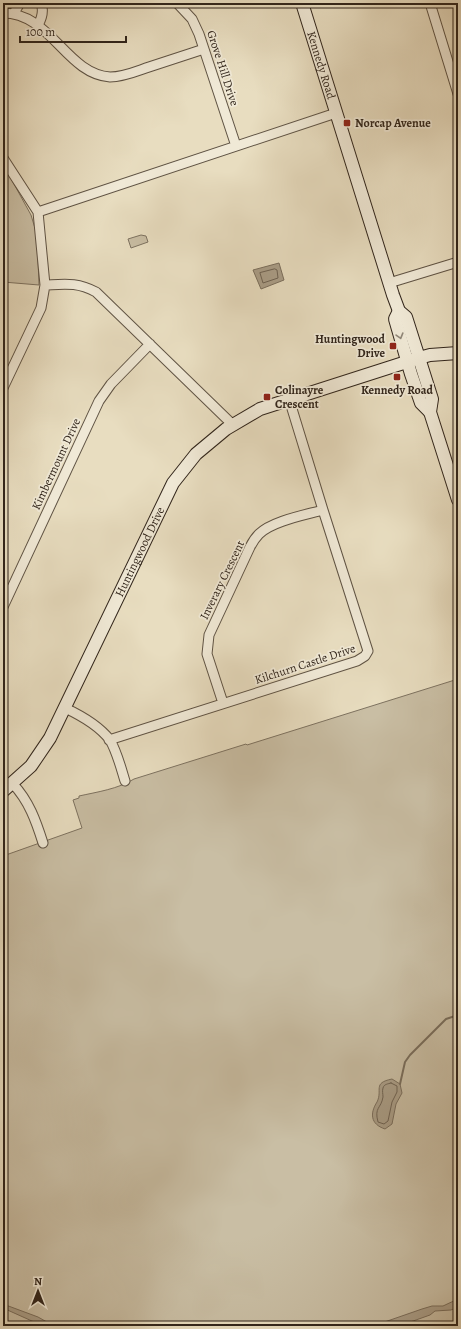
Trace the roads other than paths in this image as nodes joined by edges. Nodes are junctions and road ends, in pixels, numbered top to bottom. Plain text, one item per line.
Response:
1 (20, 3) edge
2 (41, 3) edge
3 (177, 3) edge
4 (302, 3) edge
5 (430, 3) edge
6 (3, 13) edge
7 (14, 13) junction
8 (38, 25) junction
9 (204, 49) junction
10 (458, 94) edge
11 (336, 114) junction
12 (236, 146) junction
13 (3, 158) edge
14 (38, 212) junction
15 (458, 262) edge
16 (389, 283) junction
17 (45, 285) junction
18 (399, 311) junction
19 (150, 344) junction
20 (458, 353) edge
21 (419, 358) junction
22 (407, 361) junction
23 (3, 388) edge
24 (289, 399) junction
25 (430, 412) junction
26 (233, 425) junction
27 (458, 500) edge
28 (323, 510) junction
29 (3, 607) edge
30 (223, 703) junction
31 (65, 708) junction
32 (110, 740) junction
33 (125, 781) dead end
34 (13, 784) junction
35 (3, 791) edge
36 (43, 843) dead end

1 - 7 street
2 - 8 street
3 - 9 street, Grove Hill Drive
4 - 11 street, Kennedy Road
5 - 10 street
6 - 7 street
7 - 8 street
8 - 9 street
9 - 12 street, Grove Hill Drive
11 - 12 street
11 - 16 street, Kennedy Road
12 - 14 street
13 - 14 street
14 - 17 street
15 - 16 street
16 - 18 street, Kennedy Road
17 - 19 street
17 - 23 street
18 - 21 street, Kennedy Road
18 -> 22 street, Kennedy Road
19 - 26 street
19 - 29 street, Kimbermount Drive
20 - 21 street, Huntingwood Drive
21 - 22 street, Huntingwood Drive
21 - 25 street, Kennedy Road
22 - 24 street, Huntingwood Drive
22 - 25 street, Kennedy Road
24 - 26 street, Huntingwood Drive
24 - 28 street, Kilchurn Castle Drive
25 - 27 street, Kennedy Road
26 - 31 street, Huntingwood Drive
28 - 30 street, Inverary Crescent
28 - 30 street, Kilchurn Castle Drive
30 - 32 street, Kilchurn Castle Drive
31 - 32 street
31 - 34 street, Huntingwood Drive
32 - 33 street
34 - 35 street, Huntingwood Drive
34 - 36 street

